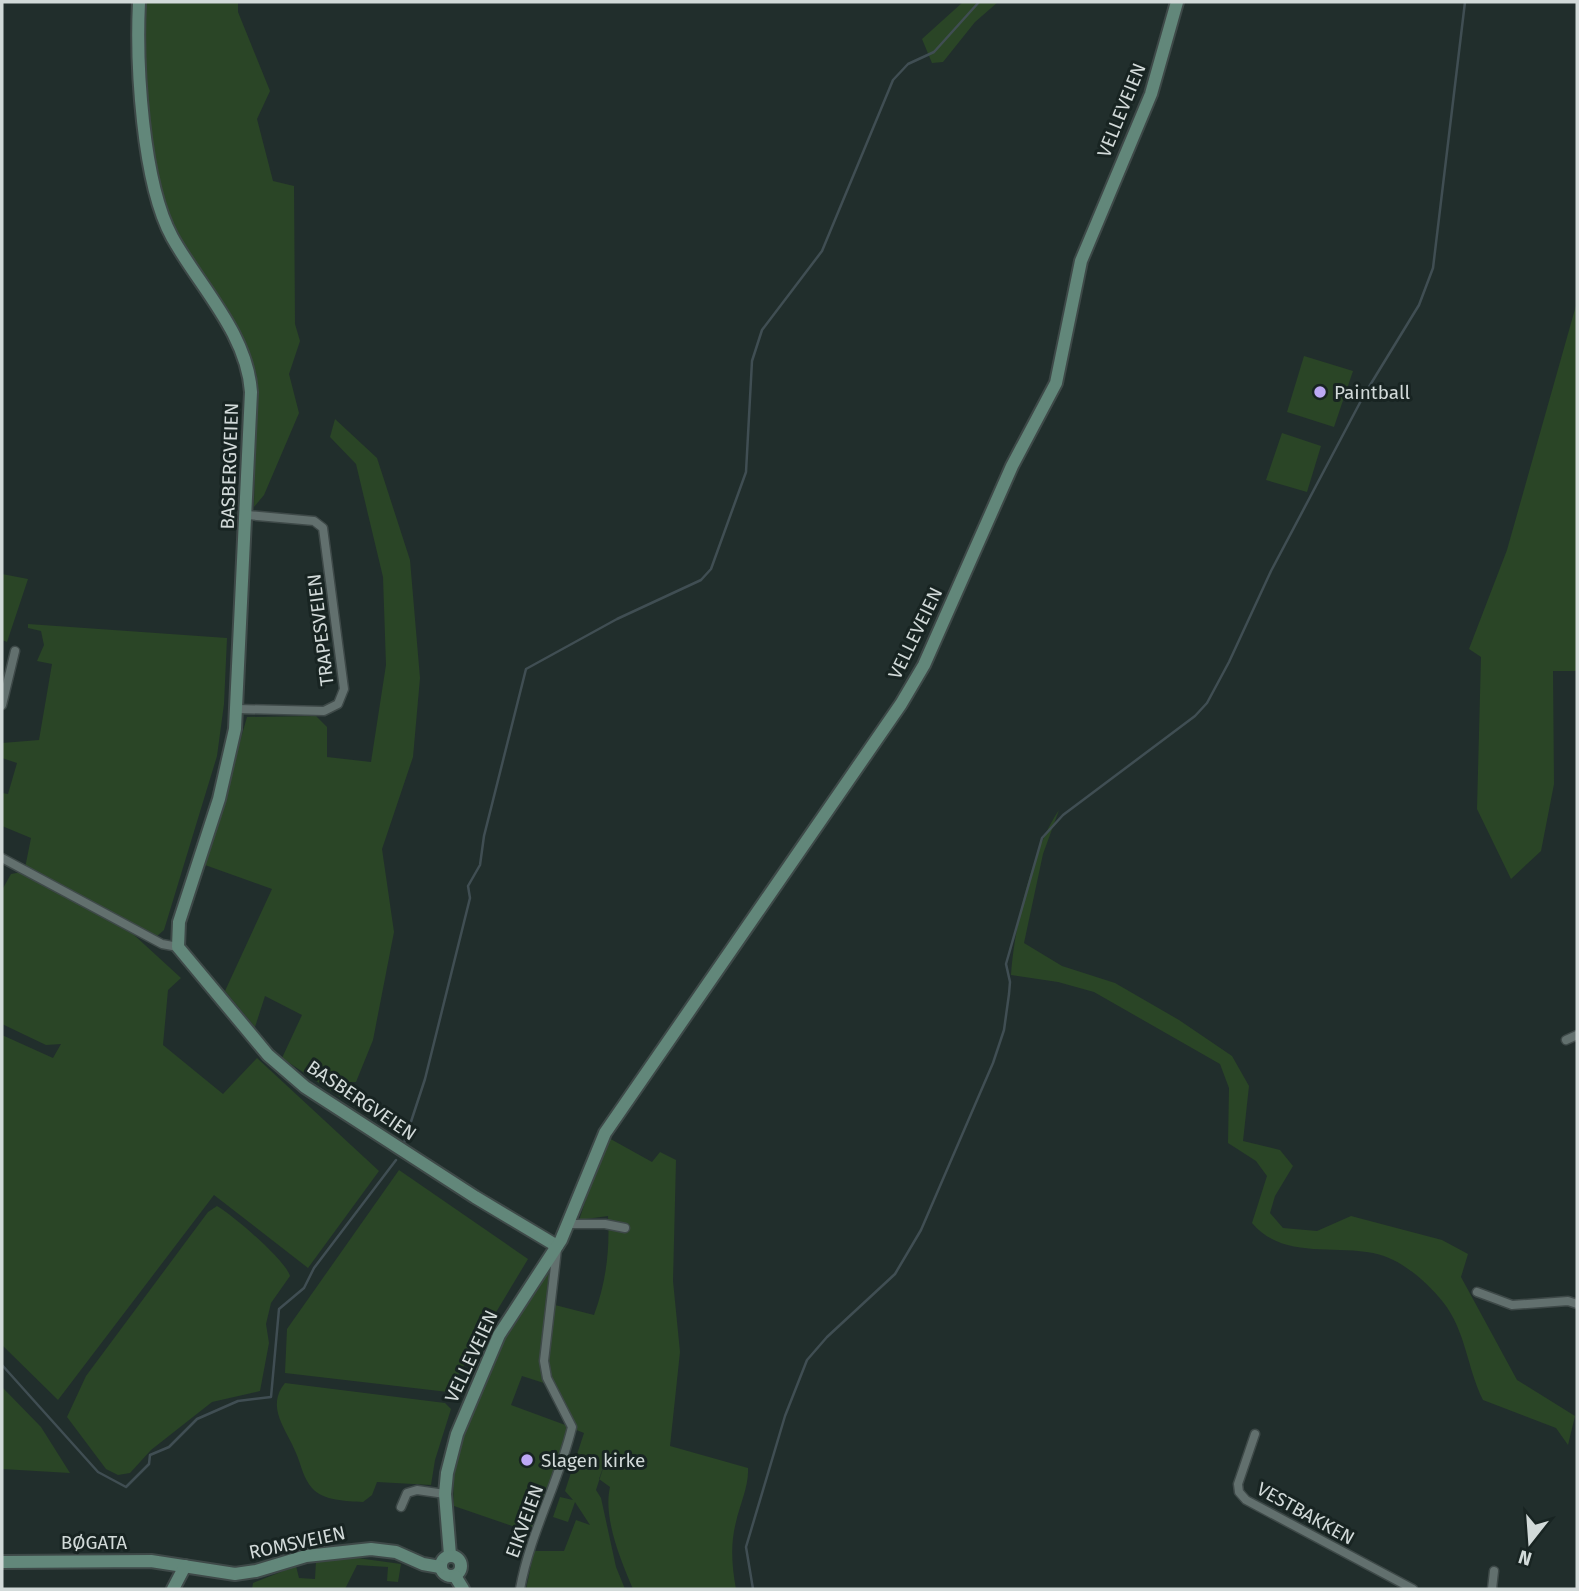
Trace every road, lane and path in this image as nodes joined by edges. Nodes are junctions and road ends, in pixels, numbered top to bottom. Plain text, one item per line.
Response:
1 (139, 2) edge
2 (1177, 2) edge
3 (247, 515) junction
4 (15, 651) dead end
5 (2, 705) edge
6 (238, 709) junction
7 (2, 858) edge
8 (178, 947) junction
9 (1577, 1035) edge
10 (1566, 1040) dead end
11 (568, 1224) junction
12 (625, 1228) dead end
13 (557, 1246) junction
14 (1477, 1292) dead end
15 (1577, 1304) edge
16 (572, 1423) joint
17 (1255, 1434) dead end
18 (445, 1494) junction
19 (401, 1507) dead end
20 (450, 1555) junction
21 (2, 1562) edge
22 (185, 1566) junction
23 (440, 1567) junction
24 (1494, 1571) dead end
25 (455, 1576) junction
26 (173, 1589) edge
27 (463, 1589) edge
28 (520, 1589) edge
29 (1413, 1589) edge
30 (1492, 1589) edge

1 - 3 main road, BASBERGVEIEN
2 - 11 main road, VELLEVEIEN
3 - 6 main road, BASBERGVEIEN
3 - 6 street, TRAPESVEIEN
4 - 5 street
6 - 8 main road, BASBERGVEIEN
7 - 8 street
8 - 13 main road, BASBERGVEIEN
9 - 10 street
11 - 12 street
11 - 13 main road, VELLEVEIEN
13 - 16 street, VELLEVEIEN
13 - 18 main road, VELLEVEIEN
14 - 15 street
16 - 28 street, EIKVEIEN
17 - 29 street, VESTBAKKEN
18 - 19 street
18 - 20 main road, VELLEVEIEN
20 - 23 main road
20 - 25 main road
21 - 22 main road, BØGATA
22 - 23 main road, ROMSVEIEN
22 - 26 main road
23 - 25 main road
24 - 30 street
25 - 27 main road

